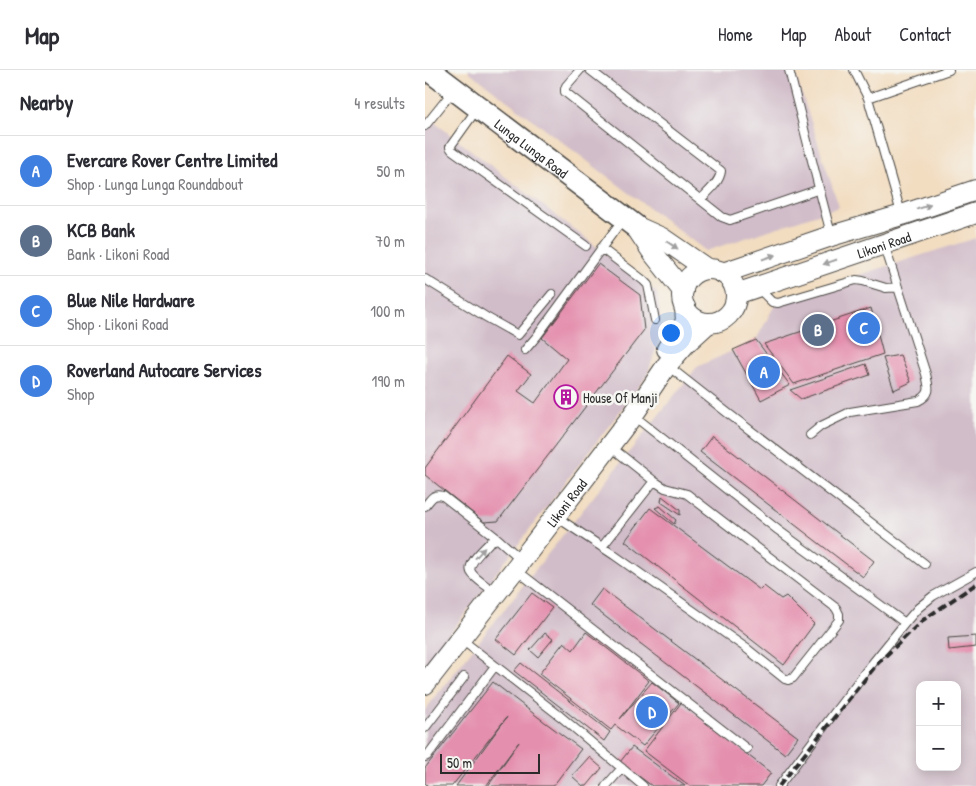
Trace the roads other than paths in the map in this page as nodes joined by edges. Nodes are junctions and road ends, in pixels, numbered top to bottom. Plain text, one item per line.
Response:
1 (429, 70) edge
2 (580, 70) edge
3 (590, 70) edge
4 (789, 70) edge
5 (854, 70) edge
6 (949, 70) edge
7 (455, 89) junction
8 (868, 98) junction
9 (479, 108) junction
10 (425, 126) edge
11 (976, 190) edge
12 (820, 192) junction
13 (701, 199) junction
14 (976, 213) edge
15 (902, 214) junction
16 (629, 221) junction
17 (831, 236) junction
18 (884, 244) junction
19 (586, 246) dead end
20 (601, 248) junction
21 (715, 271) junction
22 (425, 279) edge
23 (757, 287) junction
24 (898, 287) junction
25 (552, 294) dead end
26 (736, 294) junction
27 (684, 299) junction
28 (655, 320) dead end
29 (707, 322) junction
30 (525, 350) dead end
31 (667, 365) junction
32 (633, 415) junction
33 (810, 434) dead end
34 (609, 445) junction
35 (654, 481) junction
36 (425, 506) edge
37 (555, 516) junction
38 (498, 539) junction
39 (602, 547) junction
40 (515, 561) junction
41 (925, 564) dead end
42 (976, 572) edge
43 (489, 588) junction
44 (905, 623) junction
45 (460, 639) junction
46 (495, 666) junction
47 (425, 672) edge
48 (464, 677) dead end
49 (425, 684) edge
50 (425, 728) edge
51 (747, 748) dead end
52 (425, 757) edge
53 (621, 768) junction
54 (606, 786) edge
55 (643, 786) edge
56 (779, 786) edge

1 - 7 main road, Lunga Lunga Road
2 - 13 lane
3 - 13 lane
4 - 12 lane
5 - 8 lane
6 - 8 lane
7 - 9 main road, Lunga Lunga Road
7 - 10 lane
8 - 15 lane
9 - 16 main road, Lunga Lunga Road
9 - 19 lane
15 -> 11 street
12 - 13 lane
12 - 17 lane
14 - 18 street, Likoni Road
15 - 17 street
16 - 20 lane
16 -> 21 street, Lunga Lunga Road
16 - 27 street, Lunga Lunga Road
21 -> 17 street
18 -> 23 street, Likoni Road
18 - 24 lane
20 - 28 lane
20 - 30 lane
21 - 26 street
21 - 27 street
22 - 25 lane
23 - 24 lane
23 - 26 street, Likoni Road
24 - 33 lane
26 - 29 street
27 - 29 street
27 - 40 street, Likoni Road
29 - 31 street, Likoni Road
31 - 32 street, Likoni Road
31 - 41 lane
32 - 34 street, Likoni Road
32 - 44 lane
34 - 35 lane
34 - 37 street, Likoni Road
35 - 39 lane
35 - 39 lane
36 - 38 lane
37 - 39 lane
37 - 40 street, Likoni Road
38 - 40 lane
43 -> 38 lane
40 - 43 street, Likoni Road
40 - 45 street, Likoni Road
40 - 51 lane
42 - 44 lane
43 - 47 street, Likoni Road
44 - 56 lane
45 - 46 lane
45 - 49 street, Likoni Road
46 - 52 lane
46 - 53 lane
48 - 50 lane
53 - 54 lane
53 - 55 lane

